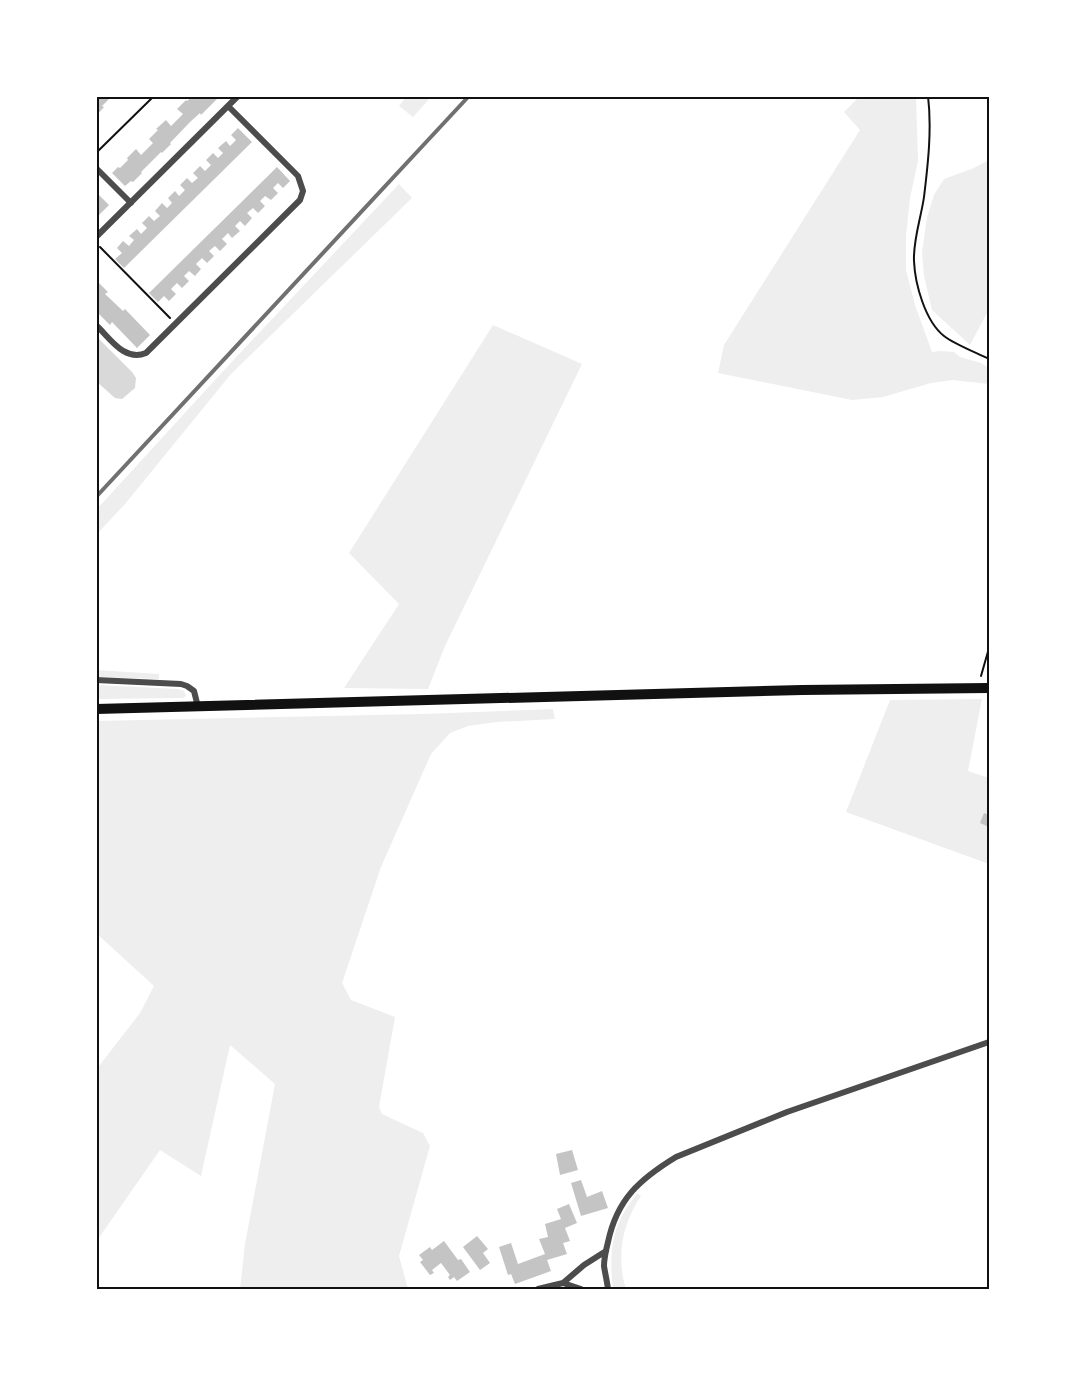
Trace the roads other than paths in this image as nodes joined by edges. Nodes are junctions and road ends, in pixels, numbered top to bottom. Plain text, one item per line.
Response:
1 (238, 96) edge
2 (228, 106) junction
3 (96, 168) edge
4 (131, 203) junction
5 (96, 237) edge
6 (96, 325) edge
7 (96, 680) edge
8 (984, 688) edge
9 (198, 707) junction
10 (96, 709) edge
11 (989, 1042) edge
12 (606, 1251) junction
13 (564, 1283) junction
14 (538, 1289) edge
15 (581, 1289) edge
16 (608, 1289) edge

1 - 2 street
2 - 4 street
2 - 6 street
3 - 4 street
4 - 5 street
7 - 9 street
8 - 9 main road
9 - 10 main road
11 - 12 street
12 - 13 street
12 - 16 street
13 - 14 street
13 - 15 street

